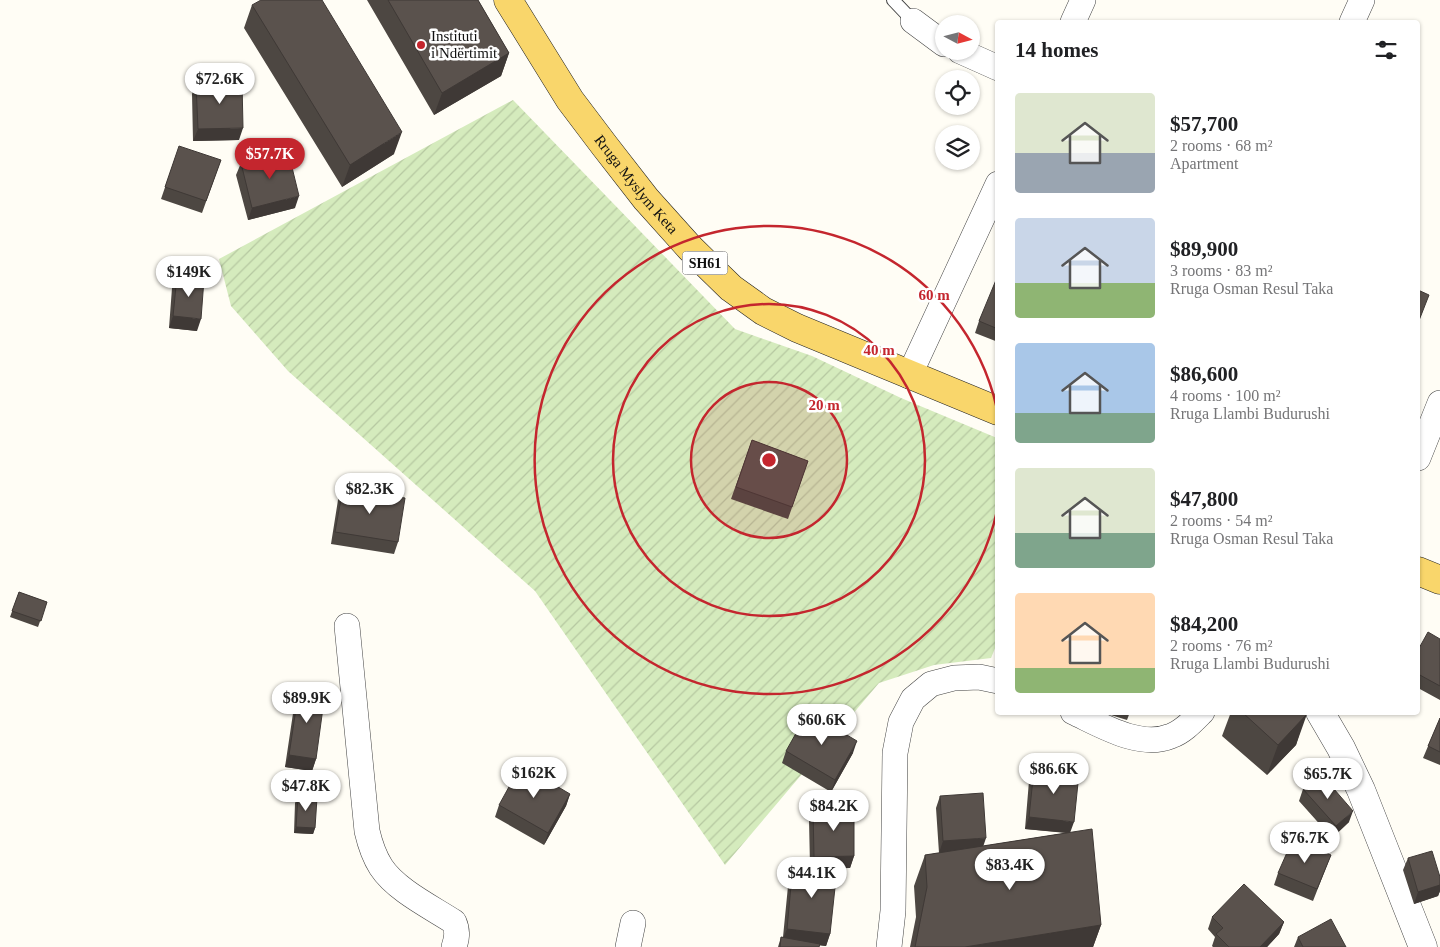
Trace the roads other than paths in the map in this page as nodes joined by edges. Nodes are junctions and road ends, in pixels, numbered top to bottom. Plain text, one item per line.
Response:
1 (508, 0) edge
2 (893, 0) edge
3 (1083, 0) edge
4 (1362, 0) edge
5 (1073, 20) edge
6 (1353, 20) edge
7 (913, 21) joint
8 (935, 37) edge
9 (980, 60) edge
10 (995, 67) edge
11 (995, 190) edge
12 (909, 376) junction
13 (1440, 403) edge
14 (995, 411) edge
15 (1420, 453) edge
16 (1420, 572) edge
17 (1440, 580) edge
18 (347, 626) dead end
19 (995, 680) edge
20 (1080, 715) edge
21 (1199, 715) edge
22 (1322, 715) edge
23 (454, 947) edge
24 (889, 947) edge
25 (1422, 947) edge

1 - 12 main road, Rruga Myslym Keta / SH61
2 - 7 lane
3 - 5 street
4 - 6 street
7 - 8 street
9 - 10 street
11 - 12 street
12 - 14 main road, Rruga Myslym Keta / SH61
13 - 15 street
16 - 17 main road
18 - 23 street
19 - 24 street
20 - 21 street
22 - 25 street

